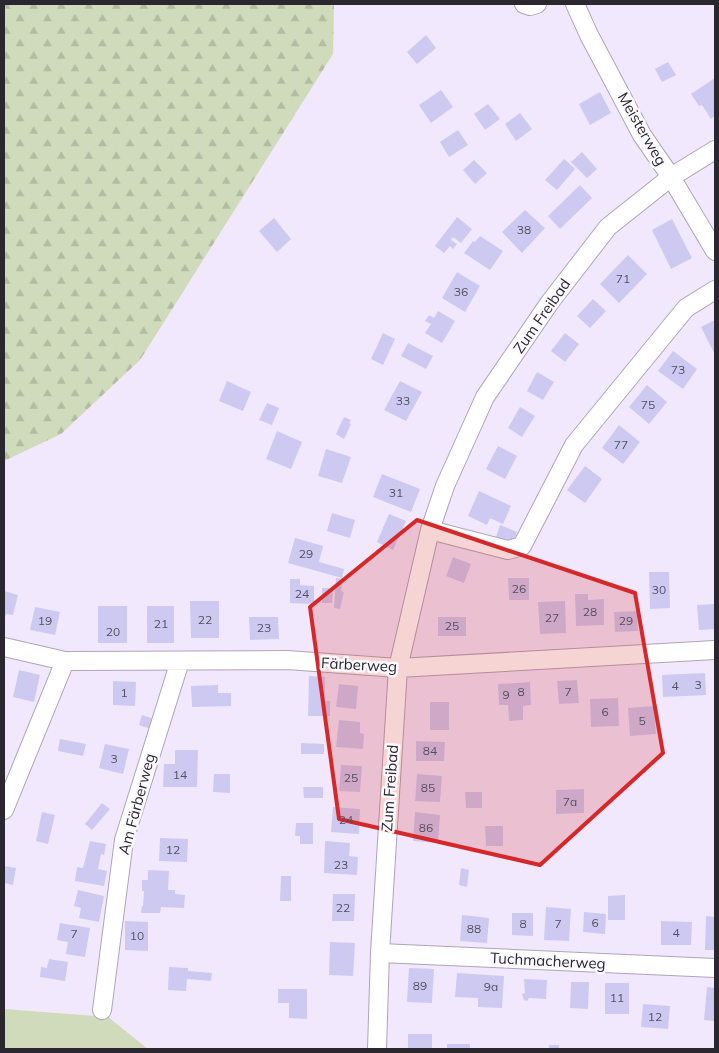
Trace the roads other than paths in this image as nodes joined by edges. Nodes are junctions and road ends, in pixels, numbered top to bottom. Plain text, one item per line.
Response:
1 (524, 4) edge
2 (537, 4) edge
3 (575, 4) edge
4 (715, 150) edge
5 (671, 177) junction
6 (715, 251) edge
7 (715, 290) edge
8 (430, 530) junction
9 (4, 647) edge
10 (715, 650) edge
11 (65, 660) junction
12 (180, 661) junction
13 (398, 668) junction
14 (4, 810) edge
15 (380, 953) junction
16 (715, 968) edge
17 (102, 1010) dead end
18 (377, 1049) edge

1 - 2 street
3 - 5 street, Meisterweg
4 - 5 street, Zum Freibad
5 - 6 street, Meisterweg
5 - 8 street, Zum Freibad
7 - 8 street
8 - 13 street, Zum Freibad
9 - 11 street, Färberweg
10 - 13 street, Färberweg
11 - 12 street, Färberweg
11 - 14 street
12 - 13 street, Färberweg
12 - 17 street, Am Färberweg
13 - 15 street, Zum Freibad
15 - 16 street, Tuchmacherweg
15 - 18 street, Zum Freibad

